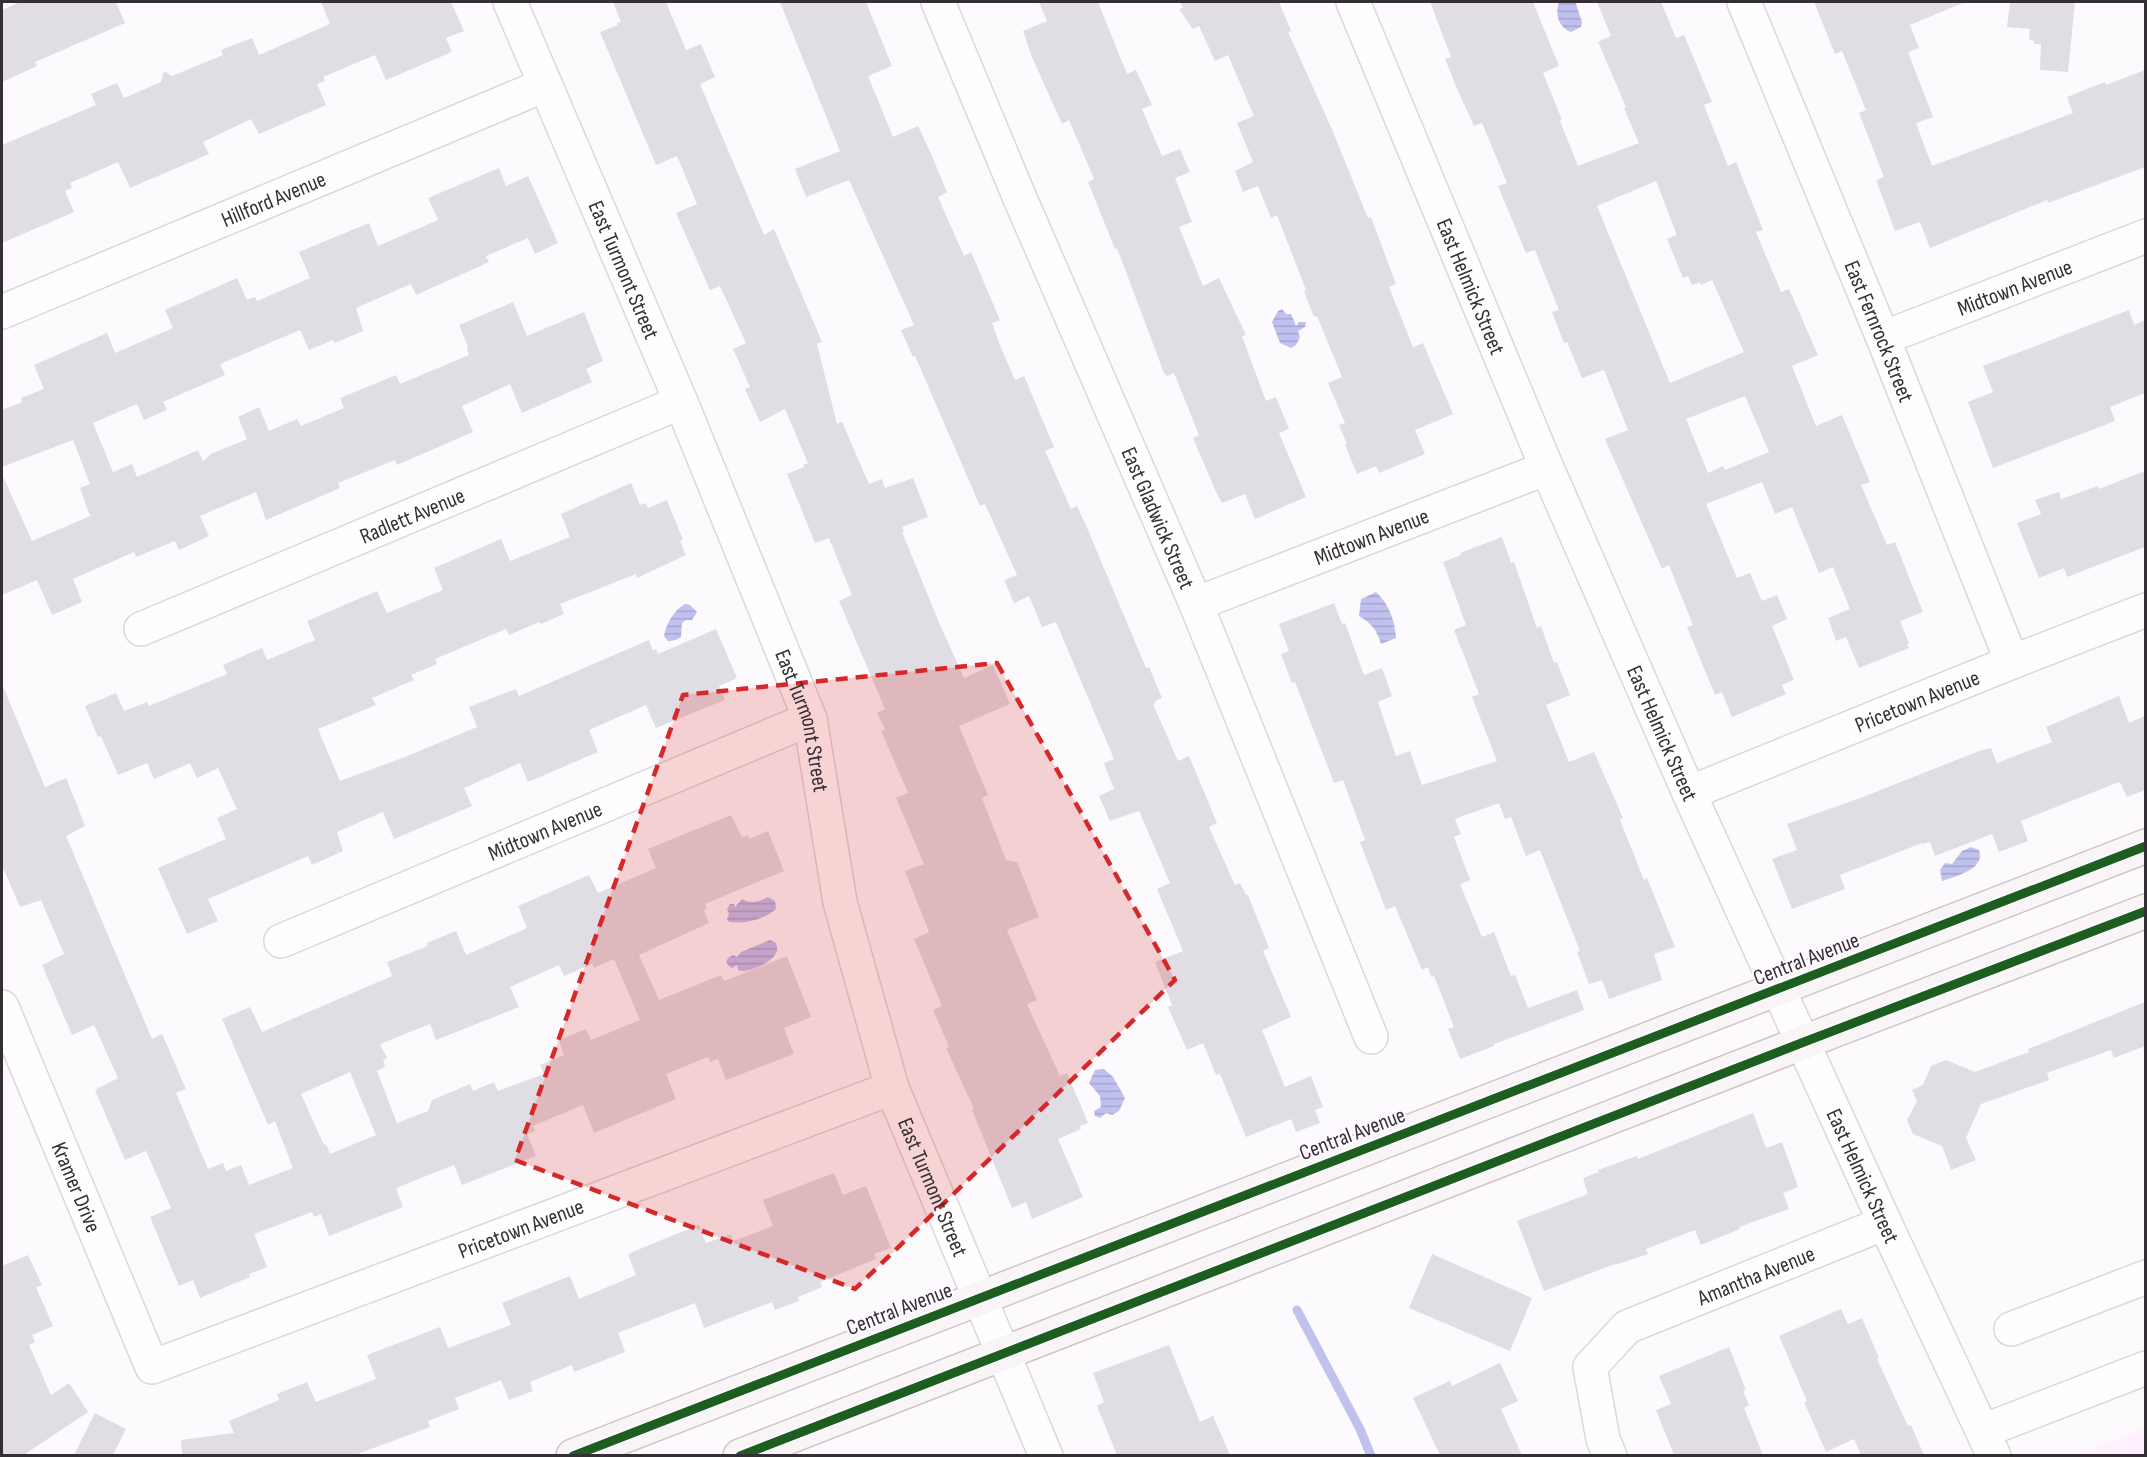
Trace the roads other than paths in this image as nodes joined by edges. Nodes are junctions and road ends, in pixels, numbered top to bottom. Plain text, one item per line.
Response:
1 (510, 2) edge
2 (938, 2) edge
3 (1353, 2) edge
4 (1744, 2) edge
5 (545, 85) junction
6 (2145, 236) edge
7 (2, 312) edge
8 (1883, 338) junction
9 (681, 402) junction
10 (1547, 468) junction
11 (1196, 604) junction
12 (2145, 610) edge
13 (141, 628) dead end
14 (2012, 662) junction
15 (810, 719) junction
16 (1689, 793) junction
17 (2145, 846) edge
18 (2145, 911) edge
19 (281, 941) dead end
20 (1779, 989) junction
21 (2, 1007) edge
22 (1371, 1037) dead end
23 (1804, 1042) junction
24 (891, 1089) junction
25 (1885, 1223) junction
26 (2145, 1277) edge
27 (978, 1297) junction
28 (2011, 1329) dead end
29 (1002, 1355) junction
30 (152, 1367) joint
31 (2145, 1368) edge
32 (1988, 1443) edge
33 (573, 1455) edge
34 (741, 1455) edge
35 (1046, 1455) edge
36 (1610, 1455) edge

1 - 5 street, East Turmont Street
2 - 11 street, East Gladwick Street
3 - 10 street, East Helmick Street
4 - 8 street, East Fernrock Street
5 - 7 street, Hillford Avenue
5 - 9 street, East Turmont Street
6 - 8 street, Midtown Avenue
8 - 14 street, East Fernrock Street
9 - 13 street, Radlett Avenue
9 - 15 street, East Turmont Street
10 - 11 street, Midtown Avenue
10 - 16 street, East Helmick Street
11 - 22 street, East Gladwick Street
12 - 14 street, Pricetown Avenue
14 - 16 street, Pricetown Avenue
15 - 19 street, Midtown Avenue
15 - 24 street, East Turmont Street
16 - 20 street, East Helmick Street
17 - 20 main road, Central Avenue
18 - 23 main road
20 - 23 street, East Helmick Street
20 - 27 main road, Central Avenue
21 - 30 street, Kramer Drive
23 - 25 street, East Helmick Street
23 - 29 main road
24 - 27 street, East Turmont Street
24 - 30 street, Pricetown Avenue
25 - 32 street, East Helmick Street
25 - 36 street, Amantha Avenue
26 - 28 street
27 - 29 street, East Turmont Street
27 - 33 main road, Central Avenue
29 - 34 main road
29 - 35 street, East Turmont Street
31 - 32 street

